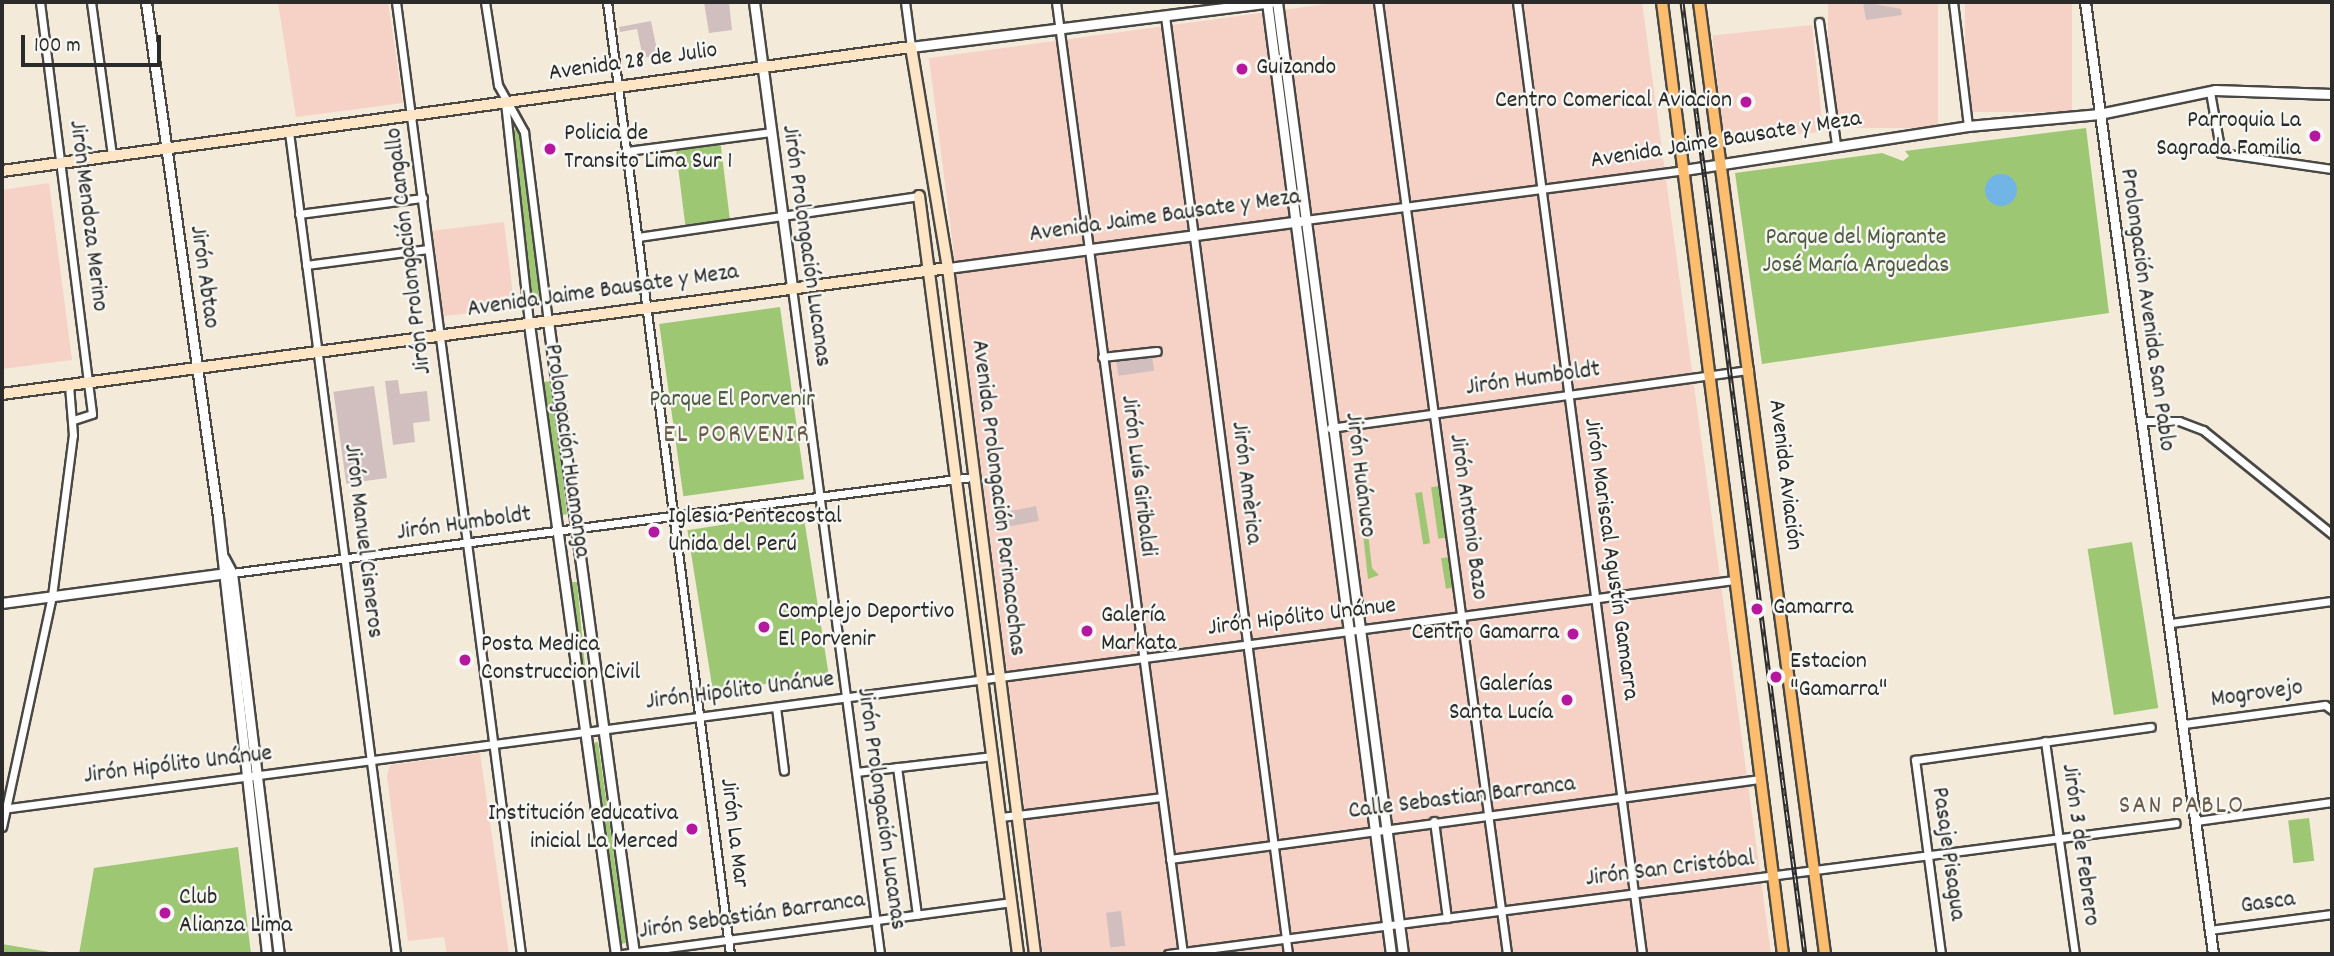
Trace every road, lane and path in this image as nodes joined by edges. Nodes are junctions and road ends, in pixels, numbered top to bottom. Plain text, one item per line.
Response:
1 (40, 2) edge
2 (91, 2) edge
3 (146, 2) edge
4 (396, 2) edge
5 (485, 2) edge
6 (607, 2) edge
7 (754, 2) edge
8 (905, 2) edge
9 (1056, 2) edge
10 (1268, 2) edge
11 (1277, 2) edge
12 (1378, 2) edge
13 (1517, 2) edge
14 (1662, 2) edge
15 (1699, 2) edge
16 (1952, 2) edge
17 (2085, 2) edge
18 (1165, 16) junction
19 (1819, 22) dead end
20 (1059, 29) junction
21 (911, 47) junction
22 (762, 67) junction
23 (619, 86) junction
24 (2210, 92) junction
25 (2332, 94) edge
26 (505, 102) junction
27 (2099, 114) junction
28 (412, 115) junction
29 (1968, 126) junction
30 (289, 132) junction
31 (771, 132) junction
32 (1836, 145) junction
33 (167, 148) junction
34 (627, 151) junction
35 (112, 156) junction
36 (1720, 161) junction
37 (61, 163) junction
38 (2332, 169) edge
39 (1684, 170) junction
40 (2, 171) edge
41 (1542, 189) junction
42 (919, 196) joint
43 (422, 198) junction
44 (1406, 207) junction
45 (299, 214) junction
46 (782, 216) junction
47 (1301, 220) junction
48 (1196, 234) junction
49 (638, 237) junction
50 (428, 249) junction
51 (1086, 249) junction
52 (306, 265) junction
53 (947, 268) junction
54 (931, 270) junction
55 (792, 288) junction
56 (647, 308) junction
57 (548, 321) junction
58 (528, 324) junction
59 (438, 336) junction
60 (1157, 351) dead end
61 (317, 352) junction
62 (1102, 357) junction
63 (196, 368) junction
64 (1749, 370) junction
65 (1707, 375) junction
66 (88, 382) junction
67 (69, 385) junction
68 (2, 394) edge
69 (1569, 395) junction
70 (1434, 414) junction
71 (73, 420) junction
72 (2143, 421) junction
73 (1334, 428) junction
74 (1322, 429) junction
75 (972, 477) junction
76 (958, 478) junction
77 (819, 497) junction
78 (674, 517) junction
79 (575, 529) junction
80 (558, 531) junction
81 (2332, 534) edge
82 (468, 544) junction
83 (223, 557) junction
84 (345, 560) junction
85 (232, 573) junction
86 (221, 574) junction
87 (1734, 580) junction
88 (52, 596) junction
89 (1595, 598) junction
90 (2332, 601) edge
91 (2, 603) edge
92 (1461, 616) junction
93 (2171, 623) junction
94 (1360, 630) junction
95 (1348, 631) junction
96 (1246, 645) junction
97 (1142, 658) junction
98 (998, 677) junction
99 (983, 679) junction
100 (846, 698) junction
101 (776, 707) junction
102 (2332, 710) edge
103 (699, 717) junction
104 (2184, 724) junction
105 (2151, 727) dead end
106 (602, 730) junction
107 (585, 732) junction
108 (2045, 741) junction
109 (495, 744) junction
110 (993, 756) junction
111 (371, 760) junction
112 (897, 767) junction
113 (783, 771) dead end
114 (856, 772) junction
115 (251, 776) junction
116 (1759, 779) junction
117 (1161, 797) junction
118 (1622, 797) junction
119 (2332, 802) edge
120 (3, 808) edge
121 (1488, 814) junction
122 (1016, 815) junction
123 (1001, 817) junction
124 (1434, 821) junction
125 (2196, 821) junction
126 (2176, 823) dead end
127 (2, 827) edge
128 (1385, 827) junction
129 (1373, 829) junction
130 (2059, 839) junction
131 (1273, 844) junction
132 (1928, 856) junction
133 (1170, 859) junction
134 (1815, 870) junction
135 (1772, 876) junction
136 (1634, 894) junction
137 (1011, 902) junction
138 (1501, 911) junction
139 (2332, 914) edge
140 (917, 915) junction
141 (1447, 918) junction
142 (876, 920) junction
143 (1399, 924) junction
144 (1387, 926) junction
145 (2209, 930) junction
146 (1286, 939) junction
147 (727, 940) junction
148 (633, 953) edge
149 (1183, 953) edge
150 (267, 954) edge
151 (279, 954) edge
152 (396, 954) edge
153 (521, 954) edge
154 (616, 954) edge
155 (622, 954) edge
156 (730, 954) edge
157 (880, 954) edge
158 (1018, 954) edge
159 (1035, 954) edge
160 (1168, 954) edge
161 (1288, 954) edge
162 (1391, 954) edge
163 (1403, 954) edge
164 (1507, 954) edge
165 (1642, 954) edge
166 (1783, 954) edge
167 (1825, 954) edge
168 (1941, 954) edge
169 (2075, 954) edge
170 (2213, 954) edge

1 - 37 street, Jirón Mendoza Merino
2 - 35 street
3 - 33 street, Jirón Abtao
4 - 28 street, Jirón Prolongación Cangallo
5 - 26 street
6 - 23 street, Jirón La Mar
7 - 22 street, Jirón Prolongación Lucanas
8 - 21 street
9 - 20 street, Jirón Luís Giribaldi
10 - 18 street, Avenida 28 de Julio
10 - 47 street, Jirón Huánuco
11 - 47 street, Jirón Huánuco
12 - 44 street, Jirón Antonio Bazo
13 - 41 street, Jirón Mariscal Agustín Gamarra
14 - 39 main road
15 - 36 main road, Avenida Aviación
16 - 29 street
17 - 27 street, Prolongación Avenida San Pablo
18 - 20 street, Avenida 28 de Julio
18 - 48 street, Jirón Amèrica
19 - 32 street
20 - 21 street, Avenida 28 de Julio
20 - 51 street, Jirón Luís Giribaldi
21 - 22 main road, Avenida 28 de Julio
21 - 53 main road, Avenida Prolongación Parinacochas
22 - 23 main road, Avenida 28 de Julio
22 - 31 street, Jirón Prolongación Lucanas
23 - 26 main road, Avenida 28 de Julio
23 - 34 street, Jirón La Mar
24 - 25 street, Avenida Jaime Bausate y Meza
24 - 27 street, Avenida Jaime Bausate y Meza
24 - 38 street
26 - 28 main road, Avenida 28 de Julio
26 - 57 street, Prolongación Huamanga
26 - 58 street, Prolongación Huamanga
27 - 29 street, Avenida Jaime Bausate y Meza
27 - 72 street, Prolongación Avenida San Pablo
28 - 30 main road, Avenida 28 de Julio
28 - 43 street, Jirón Prolongación Cangallo
29 - 32 street, Avenida Jaime Bausate y Meza
30 - 33 main road, Avenida 28 de Julio
30 - 45 street, Jirón Manuel Cisneros
31 - 34 street
31 - 46 street, Jirón Prolongación Lucanas
32 - 36 street, Avenida Jaime Bausate y Meza
33 - 35 main road, Avenida 28 de Julio
33 - 63 street, Jirón Abtao
34 - 49 street, Jirón La Mar
35 - 37 main road, Avenida 28 de Julio
36 - 39 street, Avenida Jaime Bausate y Meza
36 - 64 main road, Avenida Aviación
37 - 40 main road, Avenida 28 de Julio
37 - 66 street, Jirón Mendoza Merino
39 - 41 street, Avenida Jaime Bausate y Meza
39 - 65 main road
41 - 44 street, Avenida Jaime Bausate y Meza
41 - 69 street, Jirón Mariscal Agustín Gamarra
42 - 46 street
42 - 54 main road, Avenida Prolongación Parinacochas
43 - 45 street
43 - 50 street, Jirón Prolongación Cangallo
44 - 47 street, Avenida Jaime Bausate y Meza
44 - 70 street, Jirón Antonio Bazo
45 - 52 street, Jirón Manuel Cisneros
46 - 49 street
46 - 55 street, Jirón Prolongación Lucanas
47 - 48 street, Avenida Jaime Bausate y Meza
47 - 73 street, Jirón Huánuco
47 - 74 street, Jirón Huánuco
48 - 51 street, Avenida Jaime Bausate y Meza
48 - 96 street, Jirón Amèrica
49 - 56 street, Jirón La Mar
50 - 52 street
50 - 59 street, Jirón Prolongación Cangallo
51 - 53 street, Avenida Jaime Bausate y Meza
51 - 62 street, Jirón Luís Giribaldi
52 - 61 street, Jirón Manuel Cisneros
53 - 54 main road, Avenida Jaime Bausate y Meza
53 - 75 main road, Avenida Prolongación Parinacochas
54 - 55 main road, Avenida Jaime Bausate y Meza
54 - 76 main road, Avenida Prolongación Parinacochas
55 - 56 main road, Avenida Jaime Bausate y Meza
55 - 77 street, Jirón Prolongación Lucanas
56 - 57 main road, Avenida Jaime Bausate y Meza
56 - 78 street, Jirón La Mar
57 - 58 main road, Avenida Jaime Bausate y Meza
57 - 79 street, Prolongación Huamanga
58 - 59 main road, Avenida Jaime Bausate y Meza
58 - 80 street, Prolongación Huamanga
59 - 61 main road, Avenida Jaime Bausate y Meza
59 - 82 street, Jirón Prolongación Cangallo
60 - 62 street
61 - 63 main road, Avenida Jaime Bausate y Meza
61 - 84 street, Jirón Manuel Cisneros
62 - 97 street, Jirón Luís Giribaldi
63 - 66 main road, Avenida Jaime Bausate y Meza
63 - 83 street, Jirón Abtao
64 - 65 street, Jirón Humboldt
64 - 134 main road, Avenida Aviación
65 - 69 street, Jirón Humboldt
65 - 87 main road
66 - 67 main road, Avenida Jaime Bausate y Meza
66 - 71 street, Jirón Mendoza Merino
67 - 68 main road, Avenida Jaime Bausate y Meza
67 - 71 street
69 - 70 street, Jirón Humboldt
69 - 89 street, Jirón Mariscal Agustín Gamarra
70 - 73 street, Jirón Humboldt
70 - 92 street, Jirón Antonio Bazo
71 - 88 street
72 - 81 street
72 - 93 street, Prolongación Avenida San Pablo
73 - 74 street, Jirón Humboldt
73 - 94 street, Jirón Huánuco
74 - 95 street, Jirón Huánuco
75 - 76 street, Jirón Humboldt
75 - 98 main road, Avenida Prolongación Parinacochas
76 - 77 street, Jirón Humboldt
76 - 99 main road, Avenida Prolongación Parinacochas
77 - 78 street, Jirón Humboldt
77 - 100 street, Jirón Prolongación Lucanas
78 - 79 street, Jirón Humboldt
78 - 103 street, Jirón La Mar
79 - 80 street, Jirón Humboldt
79 - 106 street, Prolongación Huamanga
80 - 82 street, Jirón Humboldt
80 - 107 street, Prolongación Huamanga
82 - 84 street, Jirón Humboldt
82 - 109 street, Jirón Prolongación Cangallo
83 - 85 street, Jirón Abtao
83 - 86 street, Jirón Abtao
84 - 85 street, Jirón Humboldt
84 - 111 street, Jirón Manuel Cisneros
85 - 86 street, Jirón Humboldt
85 - 115 street, Jirón Abtao
86 - 88 street, Jirón Humboldt
86 - 115 street, Jirón Abtao
87 - 89 street, Jirón Hipólito Unánue
87 - 116 main road
88 - 91 street, Jirón Humboldt
88 - 120 street
89 - 92 street, Jirón Hipólito Unánue
89 - 118 street, Jirón Mariscal Agustín Gamarra
90 - 93 street
92 - 94 street, Jirón Hipólito Unánue
92 - 121 street, Jirón Antonio Bazo
93 - 104 street, Prolongación Avenida San Pablo
94 - 95 street, Jirón Hipólito Unánue
94 - 128 street, Jirón Huánuco
95 - 96 street, Jirón Hipólito Unánue
95 - 129 street, Jirón Huánuco
96 - 97 street, Jirón Hipólito Unánue
96 - 131 street, Jirón Amèrica
97 - 98 street, Jirón Hipólito Unánue
97 - 117 street, Jirón Luís Giribaldi
98 - 99 street, Jirón Hipólito Unánue
98 - 122 main road, Avenida Prolongación Parinacochas
99 - 100 street, Jirón Hipólito Unánue
99 - 110 main road, Avenida Prolongación Parinacochas
100 - 101 street, Jirón Hipólito Unánue
100 - 114 street, Jirón Prolongación Lucanas
101 - 103 street, Jirón Hipólito Unánue
101 - 113 street
102 - 104 street, Mogrovejo
103 - 106 street, Jirón Hipólito Unánue
103 - 147 street, Jirón La Mar
104 - 125 street, Prolongación Avenida San Pablo
105 - 108 street
106 - 107 street, Jirón Hipólito Unánue
106 - 148 street, Prolongación Huamanga
107 - 109 street, Jirón Hipólito Unánue
107 - 154 street, Prolongación Huamanga
108 - 130 street, Jirón 3 de Febrero
108 - 132 street, Pasaje Pisagua
109 - 111 street, Jirón Hipólito Unánue
109 - 153 street, Jirón Prolongación Cangallo
110 - 112 street
110 - 123 main road, Avenida Prolongación Parinacochas
111 - 115 street, Jirón Hipólito Unánue
111 - 152 street, Jirón Manuel Cisneros
112 - 114 street
112 - 140 street
114 - 142 street, Jirón Prolongación Lucanas
115 - 120 street, Jirón Hipólito Unánue
115 - 150 street, Jirón Abtao
115 - 151 street, Jirón Abtao
116 - 118 street, Calle Sebastian Barranca
116 - 135 main road
117 - 122 street
117 - 133 street, Jirón Luís Giribaldi
118 - 121 street, Calle Sebastian Barranca
118 - 136 street, Jirón Mariscal Agustín Gamarra
119 - 125 street
120 - 127 street
121 - 124 street, Calle Sebastian Barranca
121 - 138 street, Jirón Antonio Bazo
122 - 123 street
122 - 159 main road, Avenida Prolongación Parinacochas
123 - 137 main road, Avenida Prolongación Parinacochas
124 - 128 street, Calle Sebastian Barranca
124 - 141 street
125 - 145 street, Prolongación Avenida San Pablo
126 - 130 street, Jirón San Cristóbal
128 - 129 street, Calle Sebastian Barranca
128 - 143 street, Jirón Huánuco
129 - 131 street, Calle Sebastian Barranca
129 - 144 street, Jirón Huánuco
130 - 132 street, Jirón San Cristóbal
130 - 169 street, Jirón 3 de Febrero
131 - 133 street, Calle Sebastian Barranca
131 - 146 street, Jirón Amèrica
132 - 134 street, Jirón San Cristóbal
132 - 168 street, Pasaje Pisagua
133 - 149 street, Jirón Luís Giribaldi
134 - 135 street, Jirón San Cristóbal
134 - 167 main road, Avenida Aviación
135 - 136 street, Jirón San Cristóbal
135 - 166 main road
136 - 138 street, Jirón San Cristóbal
136 - 165 street, Jirón Mariscal Agustín Gamarra
137 - 140 street, Jirón Sebastián Barranca
137 - 158 main road, Avenida Prolongación Parinacochas
138 - 141 street, Jirón San Cristóbal
138 - 164 street, Jirón Antonio Bazo
139 - 145 street, Gasca
140 - 142 street, Jirón Sebastián Barranca
141 - 143 street, Jirón San Cristóbal
142 - 147 street, Jirón Sebastián Barranca
142 - 157 street, Jirón Prolongación Lucanas
143 - 144 street, Jirón San Cristóbal
143 - 163 street, Jirón Huánuco
144 - 146 street, Jirón San Cristóbal
144 - 162 street, Jirón Huánuco
145 - 170 street, Prolongación Avenida San Pablo
146 - 149 street, Jirón San Cristóbal
146 - 161 street, Jirón Amèrica
147 - 148 street, Jirón Sebastián Barranca
147 - 156 street, Jirón La Mar
148 - 155 street, Jirón Sebastián Barranca
149 - 160 street, Jirón San Cristóbal

